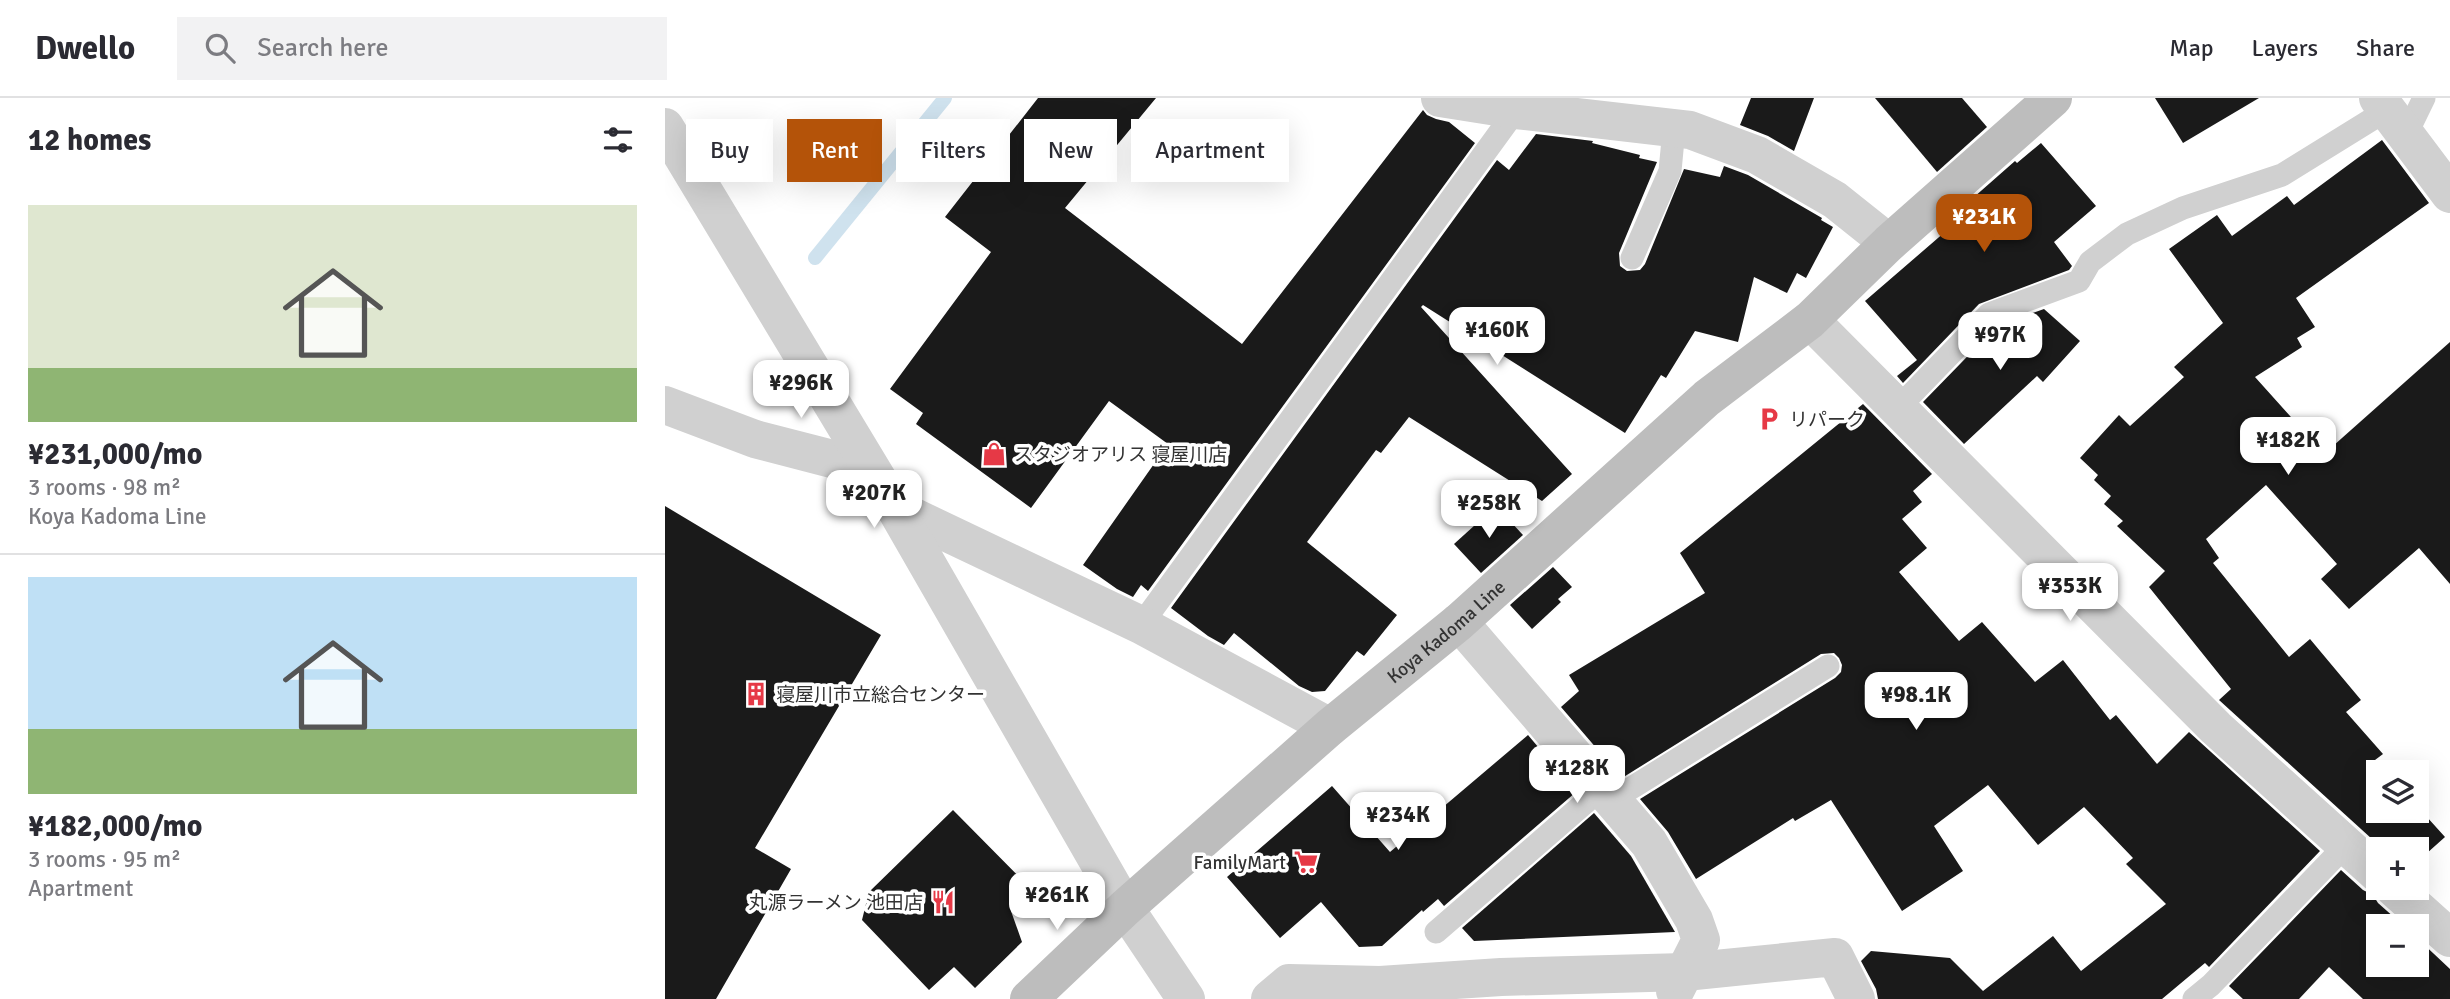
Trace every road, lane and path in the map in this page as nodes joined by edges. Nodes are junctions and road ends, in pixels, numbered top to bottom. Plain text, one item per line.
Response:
1 (1440, 98) edge
2 (2053, 98) edge
3 (2424, 98) edge
4 (1518, 104) edge
5 (2390, 115) edge
6 (665, 128) edge
7 (1674, 129) junction
8 (2450, 194) edge
9 (1889, 243) junction
10 (1632, 258) dead end
11 (1810, 320) junction
12 (665, 405) edge
13 (1898, 408) junction
14 (895, 508) junction
15 (1459, 622) junction
16 (1141, 625) junction
17 (1828, 666) dead end
18 (1330, 727) junction
19 (1607, 794) junction
20 (2346, 845) junction
21 (2366, 863) edge
22 (2408, 900) edge
23 (1125, 908) junction
24 (1436, 932) dead end
25 (2450, 938) edge
26 (1678, 986) edge
27 (1029, 999) edge
28 (1186, 999) edge
29 (1270, 999) edge
30 (1856, 999) edge
31 (2194, 999) edge

1 - 4 street
2 - 9 main road, Koya Kadoma Line
3 - 5 lane
4 - 7 street
4 - 16 lane
5 - 8 street
5 - 13 lane
6 - 14 street
7 - 9 street
7 - 10 lane
9 - 11 main road, Koya Kadoma Line
11 - 13 street
11 - 15 main road, Koya Kadoma Line
12 - 14 street
13 - 20 street
14 - 16 street
14 - 23 street
15 - 18 main road, Koya Kadoma Line
15 - 19 street
16 - 18 street
17 - 19 lane
18 - 23 main road, Koya Kadoma Line
19 - 24 lane
19 - 26 street
20 - 21 street
20 - 31 lane
22 - 25 street
23 - 27 main road, Koya Kadoma Line
23 - 28 street
26 - 29 street
26 - 30 street

